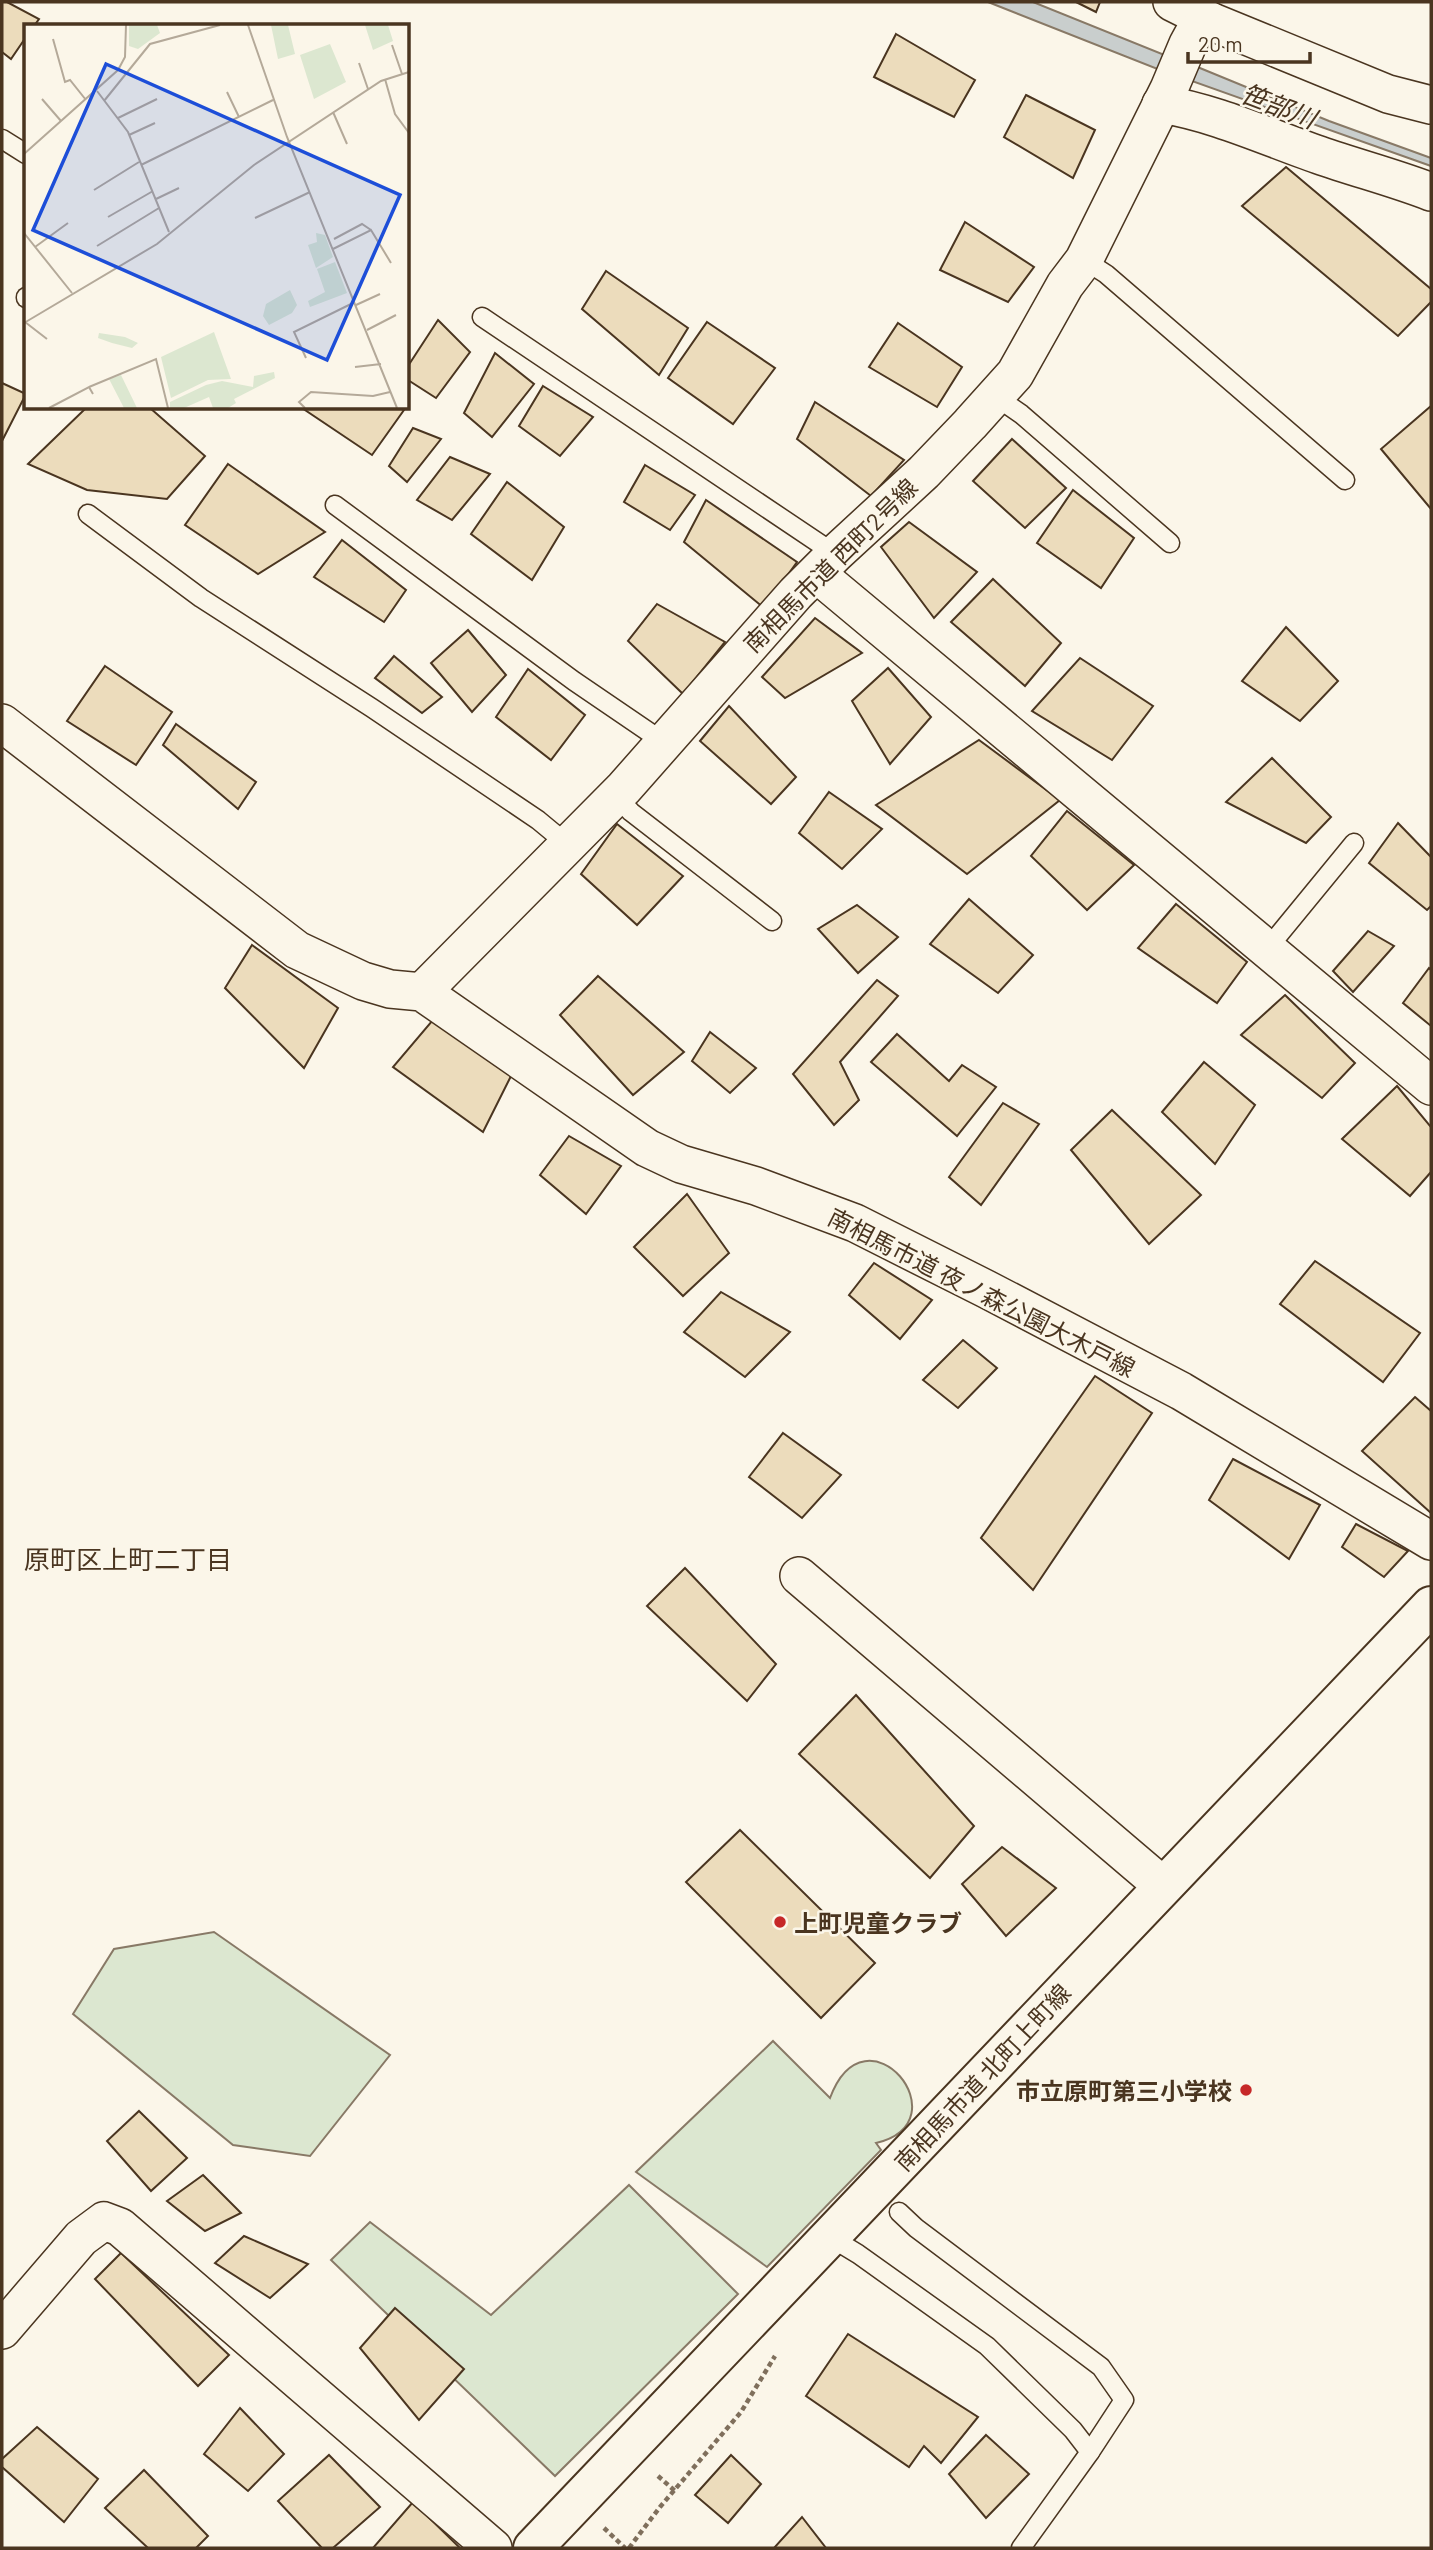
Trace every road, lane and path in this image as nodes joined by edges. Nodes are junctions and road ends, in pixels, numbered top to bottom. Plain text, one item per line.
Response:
1 (1172, 2) edge
2 (1199, 32) junction
3 (1165, 97) junction
4 (1431, 105) edge
5 (2, 139) edge
6 (24, 153) edge
7 (1431, 192) edge
8 (1084, 260) junction
9 (482, 317) dead end
10 (995, 396) junction
11 (1345, 480) dead end
12 (335, 505) dead end
13 (88, 514) dead end
14 (1170, 543) dead end
15 (826, 564) junction
16 (2, 723) edge
17 (665, 743) junction
18 (616, 796) junction
19 (1354, 843) dead end
20 (567, 844) junction
21 (772, 922) dead end
22 (1267, 949) junction
23 (422, 992) junction
24 (1431, 1086) edge
25 (1431, 1541) edge
26 (799, 1576) dead end
27 (1431, 1606) edge
28 (1163, 1886) junction
29 (899, 2211) dead end
30 (831, 2237) junction
31 (2, 2330) edge
32 (781, 2346) dead end
33 (1090, 2452) junction
34 (652, 2471) dead end
35 (675, 2491) junction
36 (601, 2525) dead end
37 (493, 2548) edge
38 (533, 2548) edge
39 (627, 2548) edge
40 (1021, 2548) edge

1 - 2 street
2 - 3 street, 南相馬市道 西町2号線
2 - 4 street
3 - 7 street
3 - 8 street, 南相馬市道 西町2号線
5 - 6 lane
8 - 10 street, 南相馬市道 西町2号線
8 - 11 lane
9 - 15 lane
10 - 14 lane
10 - 15 street, 南相馬市道 西町2号線
12 - 17 lane
13 - 20 lane
15 - 17 street, 南相馬市道 西町2号線
15 - 22 street
16 - 23 street, 南相馬市道 夜ノ森公園大木戸線
17 - 18 street, 南相馬市道 西町2号線
18 - 20 street, 南相馬市道 西町2号線
18 - 21 lane
19 - 22 lane
20 - 23 street, 南相馬市道 西町2号線
22 - 24 street
23 - 25 street, 南相馬市道 夜ノ森公園大木戸線
26 - 28 street
27 - 28 street, 南相馬市道 北町上町線
28 - 30 street, 南相馬市道 北町上町線
29 - 33 lane
30 - 33 lane
30 - 38 street, 南相馬市道 北町上町線
31 - 37 street
32 - 35 path
33 - 40 lane
34 - 35 path
35 - 39 path
36 - 39 path

